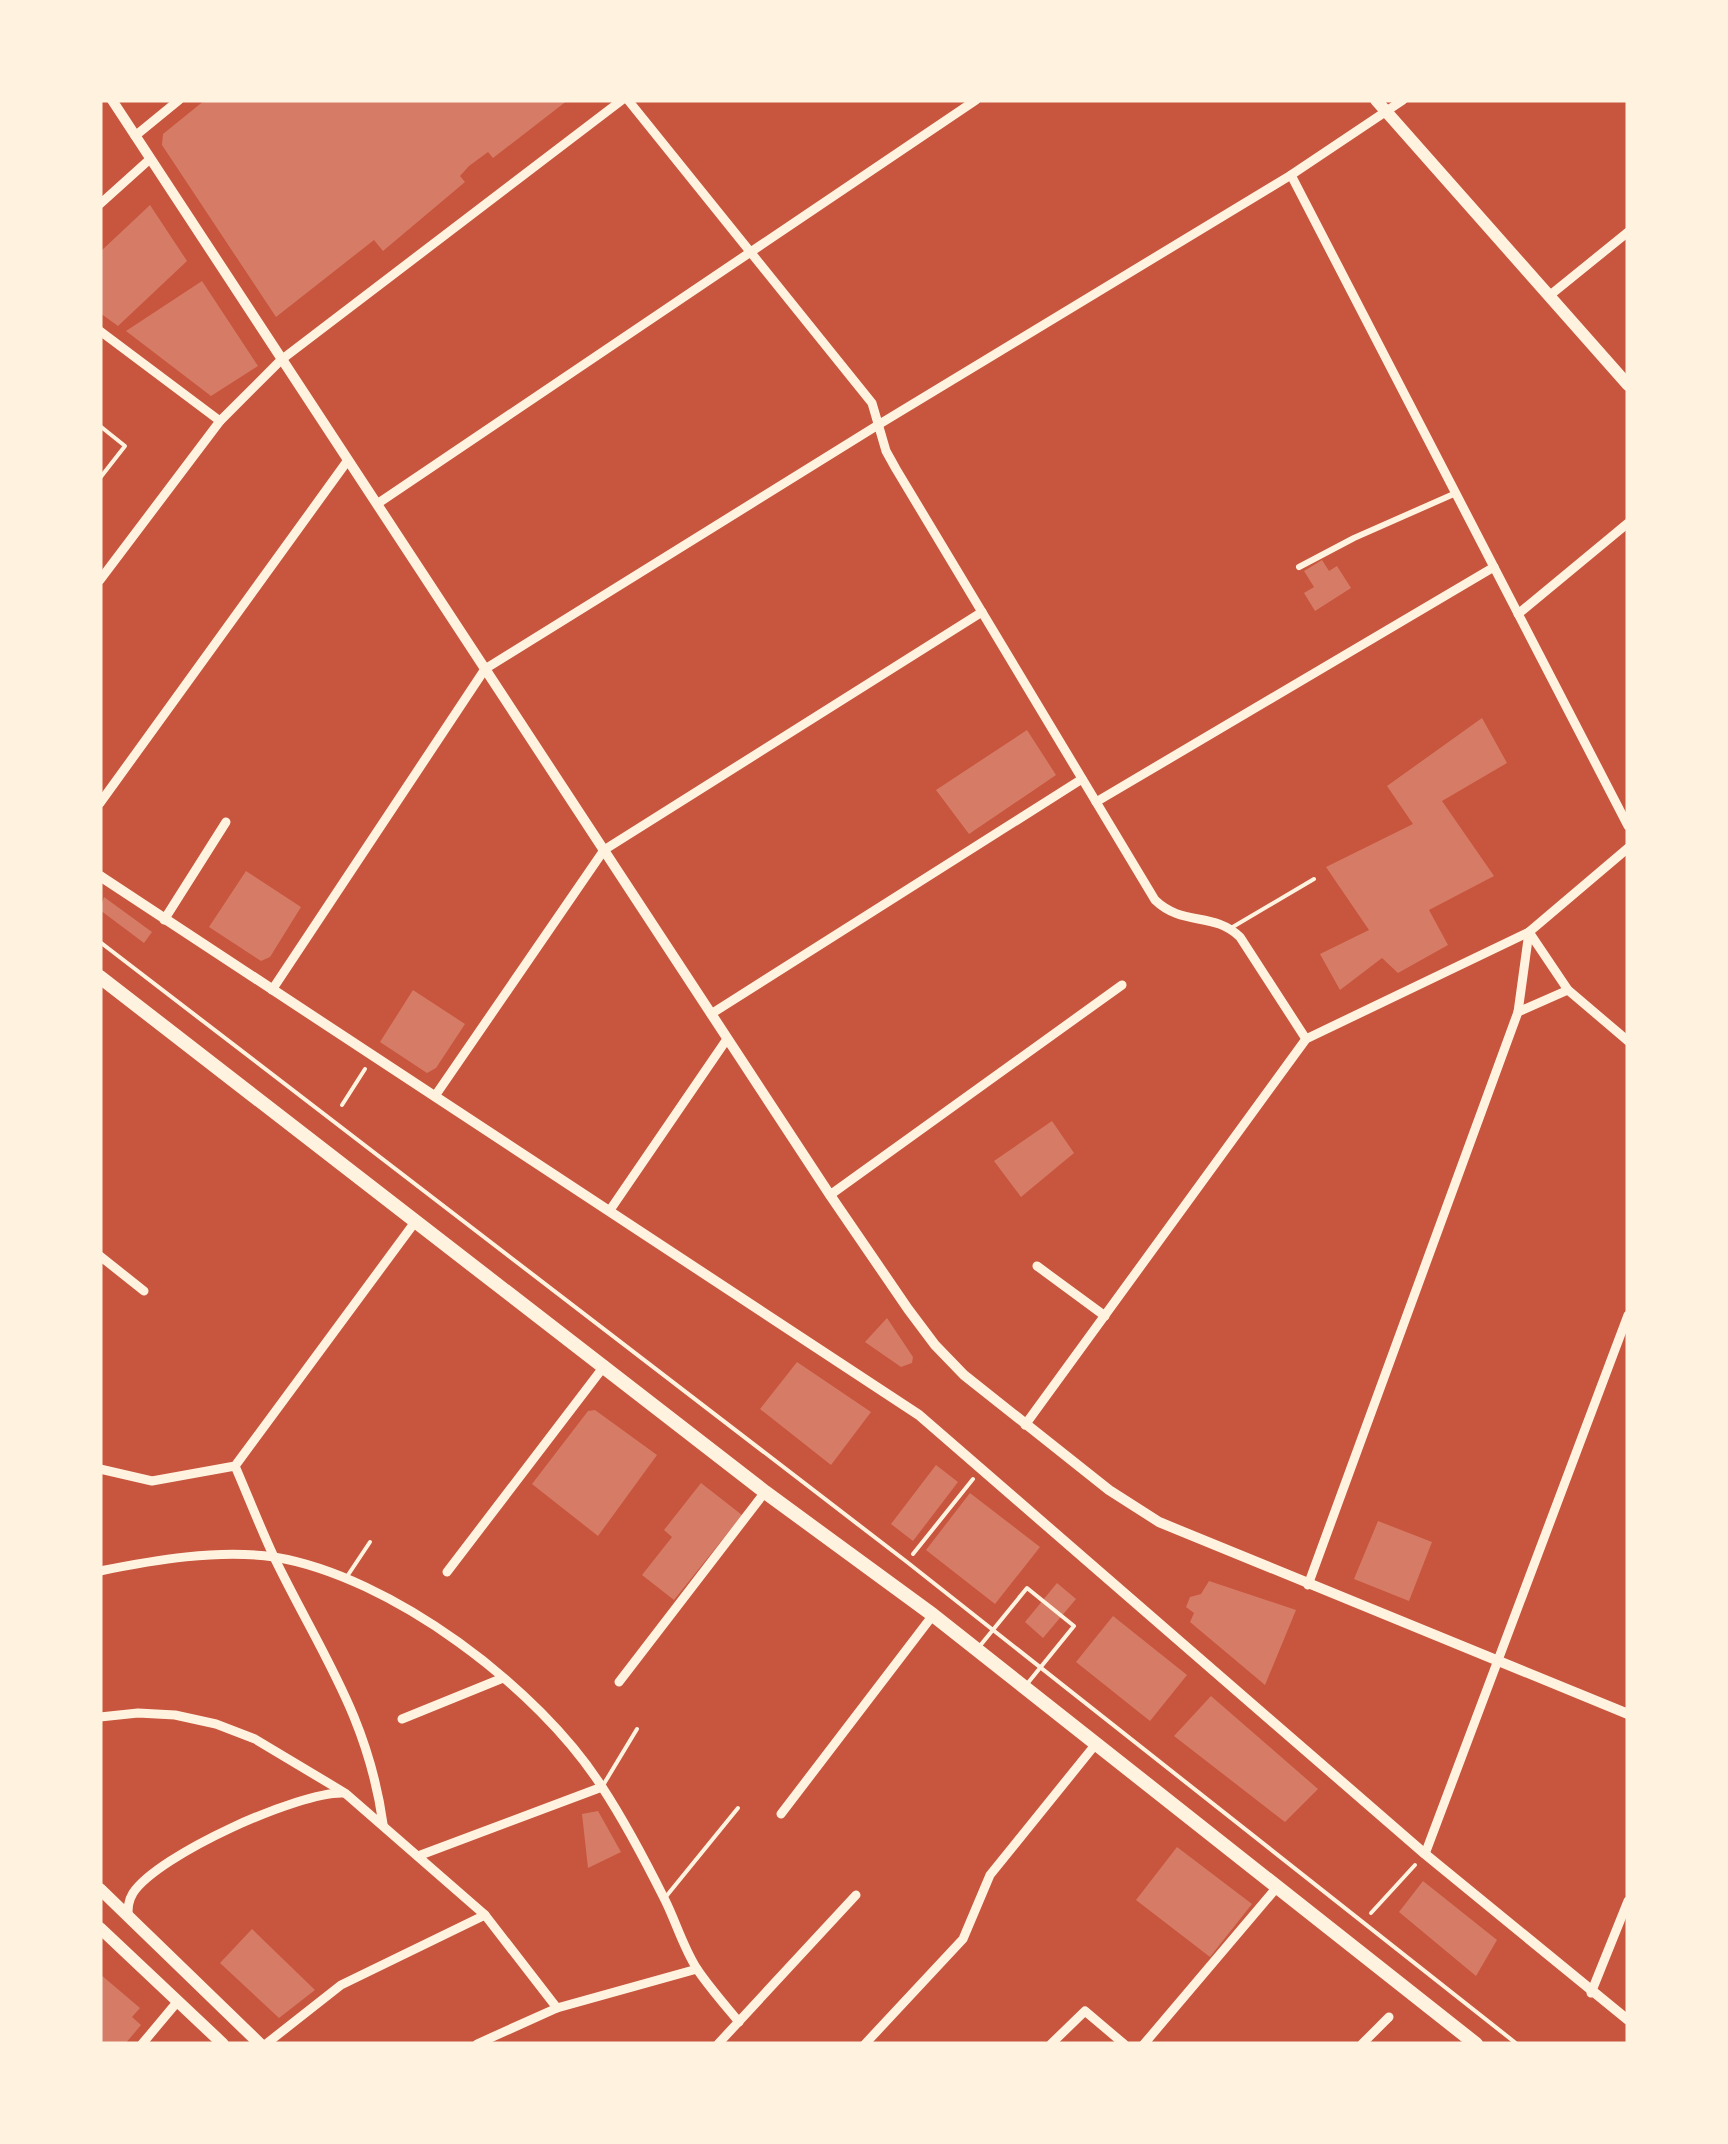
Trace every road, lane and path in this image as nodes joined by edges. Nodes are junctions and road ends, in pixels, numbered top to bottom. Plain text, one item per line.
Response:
1 (112, 100) edge
2 (179, 100) edge
3 (625, 100) edge
4 (976, 100) edge
5 (1376, 100) edge
6 (1403, 100) edge
7 (1388, 114) junction
8 (135, 136) junction
9 (150, 159) junction
10 (1291, 174) junction
11 (100, 204) edge
12 (1628, 232) edge
13 (751, 252) junction
14 (1549, 296) junction
15 (100, 331) edge
16 (281, 360) junction
17 (1628, 385) edge
18 (220, 420) junction
19 (878, 425) junction
20 (100, 426) edge
21 (348, 460) junction
22 (100, 478) edge
23 (1456, 494) junction
24 (376, 504) junction
25 (1628, 523) edge
26 (1299, 567) dead end
27 (1494, 567) junction
28 (100, 580) edge
29 (982, 612) junction
30 (1518, 614) junction
31 (485, 670) junction
32 (1082, 779) junction
33 (1096, 802) junction
34 (100, 804) edge
35 (226, 822) dead end
36 (1628, 826) edge
37 (1628, 848) edge
38 (604, 850) junction
39 (100, 876) edge
40 (1314, 879) dead end
41 (164, 920) junction
42 (1231, 928) junction
43 (1529, 932) junction
44 (100, 942) edge
45 (100, 977) edge
46 (1122, 985) dead end
47 (272, 990) junction
48 (1568, 990) junction
49 (1518, 1012) junction
50 (711, 1014) junction
51 (728, 1039) junction
52 (1306, 1039) junction
53 (1628, 1041) edge
54 (372, 1056) junction
55 (435, 1096) junction
56 (342, 1104) dead end
57 (830, 1196) junction
58 (610, 1210) junction
59 (415, 1222) junction
60 (100, 1256) edge
61 (1037, 1266) dead end
62 (144, 1291) dead end
63 (1628, 1315) edge
64 (1105, 1316) junction
65 (605, 1365) junction
66 (1026, 1425) junction
67 (235, 1466) junction
68 (982, 1468) junction
69 (100, 1469) edge
70 (765, 1492) junction
71 (370, 1542) dead end
72 (275, 1558) junction
73 (907, 1562) junction
74 (100, 1571) edge
75 (447, 1572) dead end
76 (346, 1578) junction
77 (1308, 1585) junction
78 (933, 1615) junction
79 (993, 1630) junction
80 (976, 1650) junction
81 (1498, 1661) junction
82 (1040, 1668) junction
83 (503, 1678) junction
84 (618, 1682) dead end
85 (1024, 1687) junction
86 (1628, 1714) edge
87 (100, 1716) edge
88 (402, 1719) dead end
89 (636, 1729) dead end
90 (1095, 1744) junction
91 (602, 1787) junction
92 (345, 1793) junction
93 (738, 1808) dead end
94 (781, 1814) dead end
95 (383, 1824) junction
96 (1425, 1854) junction
97 (418, 1856) junction
98 (1278, 1886) junction
99 (100, 1889) edge
100 (856, 1895) dead end
101 (664, 1899) junction
102 (1628, 1901) edge
103 (485, 1915) junction
104 (128, 1916) junction
105 (1363, 1922) junction
106 (100, 1928) edge
107 (697, 1969) junction
108 (1590, 1993) junction
109 (178, 2001) junction
110 (556, 2008) junction
111 (1388, 2017) dead end
112 (1628, 2020) edge
113 (738, 2022) junction
114 (142, 2044) edge
115 (223, 2044) edge
116 (263, 2044) edge
117 (477, 2044) edge
118 (718, 2044) edge
119 (865, 2044) edge
120 (1051, 2044) edge
121 (1124, 2044) edge
122 (1144, 2044) edge
123 (1362, 2044) edge
124 (1476, 2044) edge
125 (1518, 2044) edge

1 - 8 street
2 - 8 street
3 - 13 street
3 - 16 street
4 - 13 street
5 - 7 main road
6 - 7 street
7 - 10 street
7 - 14 main road
8 - 9 street
9 - 11 street
9 - 16 street
10 - 19 street
10 - 23 street
12 - 14 street
13 - 19 street
13 - 24 street
14 - 17 main road
15 - 18 street
16 - 18 street
16 - 21 street
18 - 28 street
19 - 29 street
19 - 31 street
20 - 22 lane
21 - 24 street
21 - 34 street
23 - 26 street
23 - 27 street
24 - 31 street
25 - 30 street
27 - 30 street
27 - 33 street
29 - 32 street
29 - 38 street
30 - 36 street
31 - 38 street
31 - 47 street
32 - 33 street
32 - 50 street
33 - 42 street
35 - 41 street
37 - 43 street
38 - 50 street
38 - 55 street
39 - 41 street
40 - 42 lane
41 - 47 street
42 - 52 street
43 - 48 street
43 - 49 street
43 - 52 street
44 - 73 lane
45 - 59 main road
46 - 57 street
47 - 54 street
48 - 49 street
48 - 53 street
49 - 77 street
50 - 51 street
51 - 57 street
51 - 58 street
52 - 64 street
54 - 55 street
54 - 56 path
55 - 58 street
57 - 66 street
58 - 68 street
59 - 65 main road
59 - 67 street
60 - 62 street
61 - 64 street
63 - 81 street
64 - 66 street
65 - 70 main road
65 - 75 street
66 - 77 street
67 - 69 street
67 - 72 street
68 - 73 path
68 - 96 street
70 - 78 main road
70 - 84 street
71 - 76 lane
72 - 74 street
72 - 76 street
72 - 95 street
73 - 79 lane
76 - 83 street
77 - 81 street
78 - 80 main road
78 - 94 street
79 - 80 lane
79 - 82 lane
79 - 82 lane
80 - 85 main road
81 - 86 street
81 - 96 street
82 - 85 lane
82 - 105 lane
83 - 88 street
83 - 91 street
85 - 90 main road
87 - 92 street
89 - 91 lane
90 - 98 main road
90 - 119 street
91 - 97 street
91 - 101 street
92 - 95 street
92 - 104 street
93 - 101 lane
95 - 97 street
96 - 105 path
96 - 108 street
97 - 103 street
98 - 122 street
98 - 124 main road
99 - 104 main road
100 - 113 street
101 - 107 street
102 - 108 street
103 - 110 street
103 - 116 street
104 - 116 main road
105 - 125 lane
106 - 109 main road
107 - 110 street
107 - 113 street
108 - 112 street
109 - 114 street
109 - 115 main road
110 - 117 street
111 - 123 street
113 - 118 street
120 - 121 street

